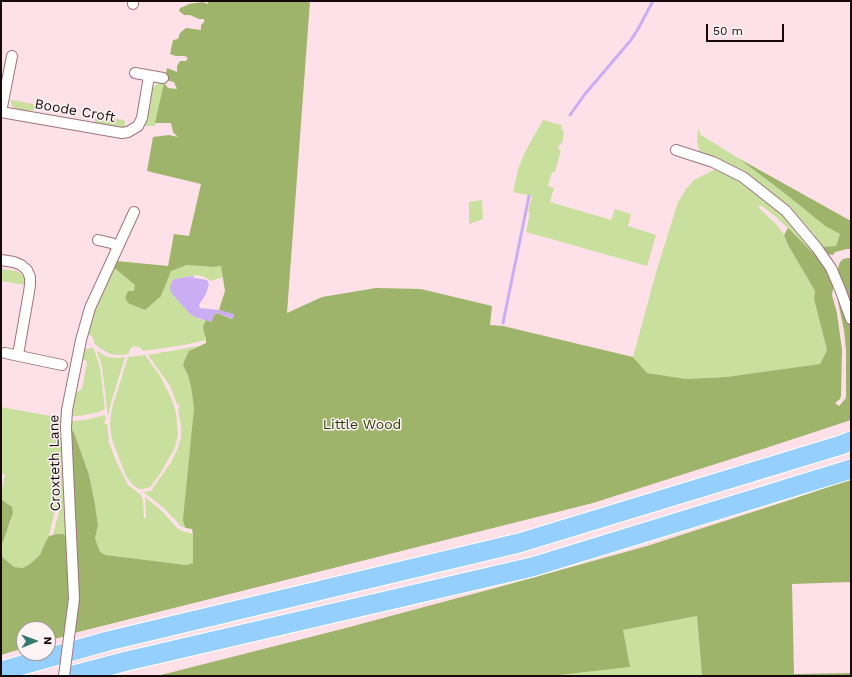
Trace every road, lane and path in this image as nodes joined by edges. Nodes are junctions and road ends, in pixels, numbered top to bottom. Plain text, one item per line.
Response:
1 (12, 56) dead end
2 (135, 73) dead end
3 (149, 76) junction
4 (163, 78) dead end
5 (1, 112) edge
6 (676, 150) dead end
7 (134, 212) dead end
8 (98, 240) dead end
9 (118, 246) junction
10 (1, 260) edge
11 (851, 319) edge
12 (5, 353) dead end
13 (18, 355) junction
14 (62, 365) dead end
15 (851, 441) edge
16 (851, 469) edge
17 (1, 671) edge
18 (64, 676) edge
19 (70, 676) edge

1 - 5 street
2 - 3 street
3 - 4 street
3 - 5 street, Boode Croft
6 - 11 street
7 - 9 street, Croxteth Lane
8 - 9 street
9 - 18 street, Croxteth Lane, bridge
10 - 13 street
12 - 13 street
13 - 14 street
15 - 17 highway
16 - 19 highway

